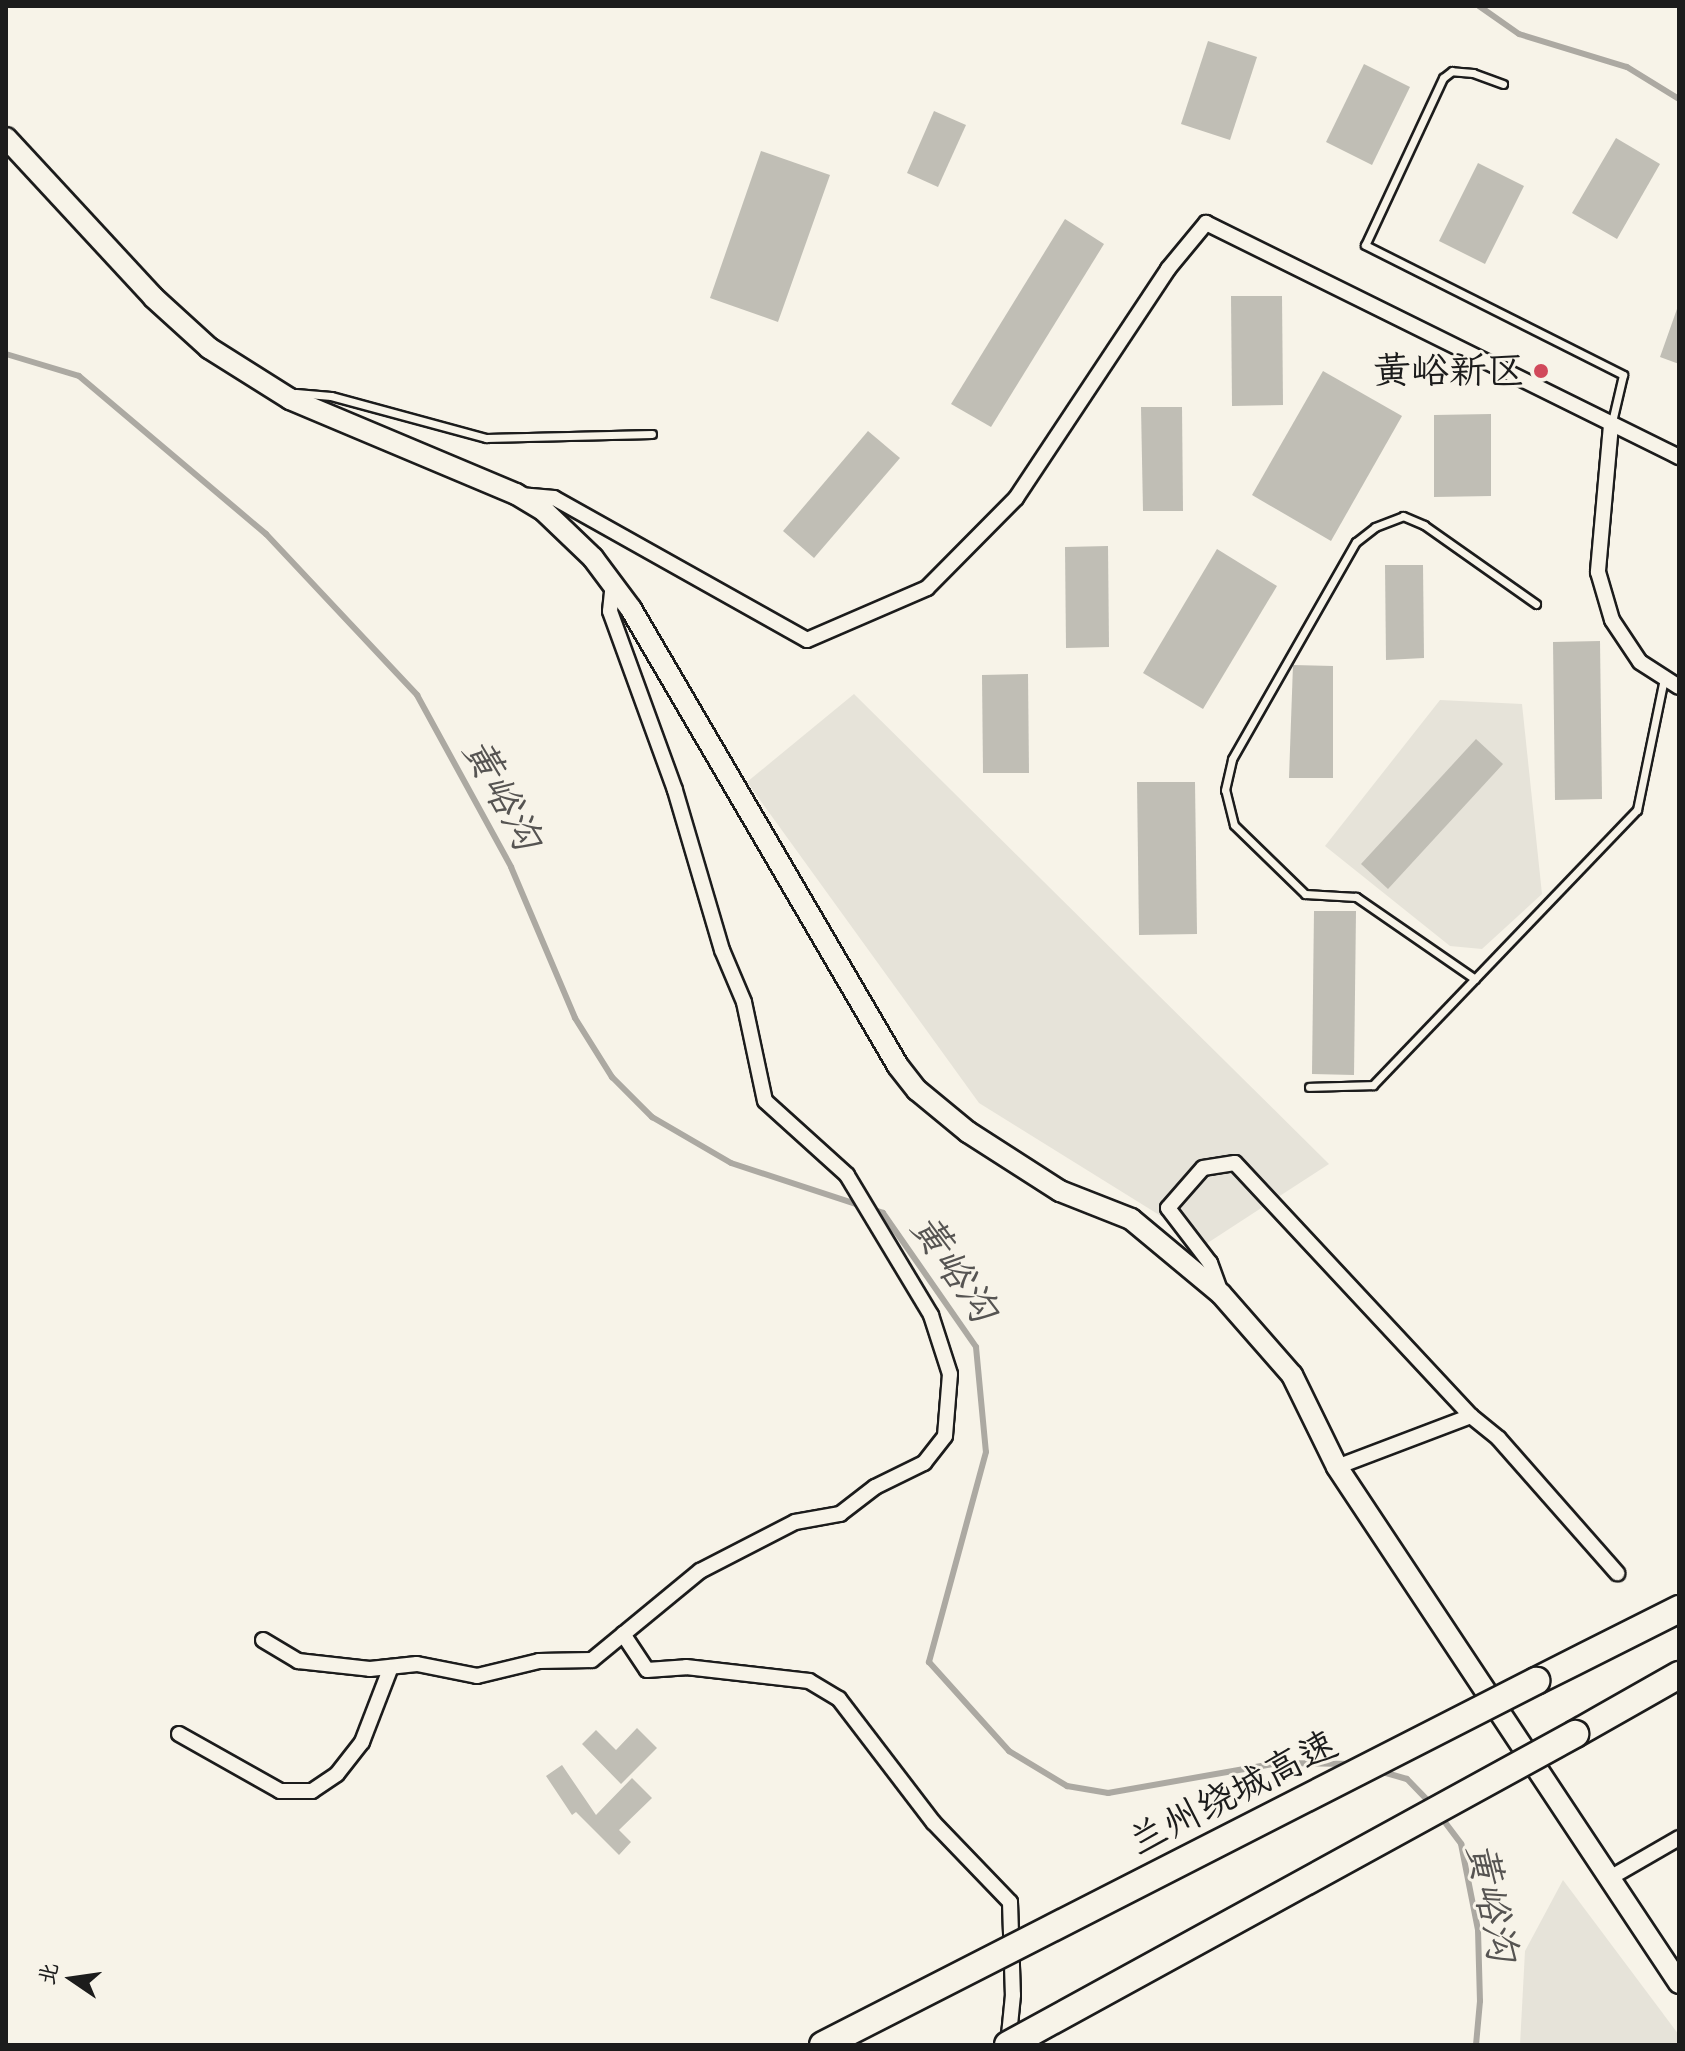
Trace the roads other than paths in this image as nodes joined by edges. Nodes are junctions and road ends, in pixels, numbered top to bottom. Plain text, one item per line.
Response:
1 (1503, 84) dead end
2 (6, 138) edge
3 (278, 392) junction
4 (1611, 425) junction
5 (652, 434) dead end
6 (1679, 457) edge
7 (516, 494) junction
8 (613, 583) junction
9 (1536, 604) dead end
10 (1664, 678) junction
11 (1679, 687) edge
12 (1475, 979) junction
13 (1309, 1087) dead end
14 (1221, 1294) junction
15 (1471, 1416) junction
16 (1337, 1467) junction
17 (1617, 1573) dead end
18 (1679, 1609) edge
19 (623, 1634) junction
20 (263, 1640) dead end
21 (391, 1667) junction
22 (1679, 1675) edge
23 (179, 1734) dead end
24 (1679, 1838) edge
25 (1608, 1879) junction
26 (1679, 1983) edge
27 (823, 2045) edge
28 (1008, 2045) edge

1 - 4 lane
2 - 3 main road
3 - 5 lane
3 - 7 main road
4 - 6 street
4 - 7 street
4 - 10 street
7 - 8 main road
8 - 14 main road
8 - 19 street
9 - 12 lane
10 - 11 street
10 - 12 lane
12 - 13 lane
14 - 15 street
14 - 16 main road
15 - 16 street
15 - 17 street
16 - 25 main road
18 - 27 highway, 兰州绕城高速, bridge
19 - 21 street
19 - 28 street
20 - 21 street
21 - 23 street
22 - 28 highway, bridge
24 - 25 street
25 - 26 main road

